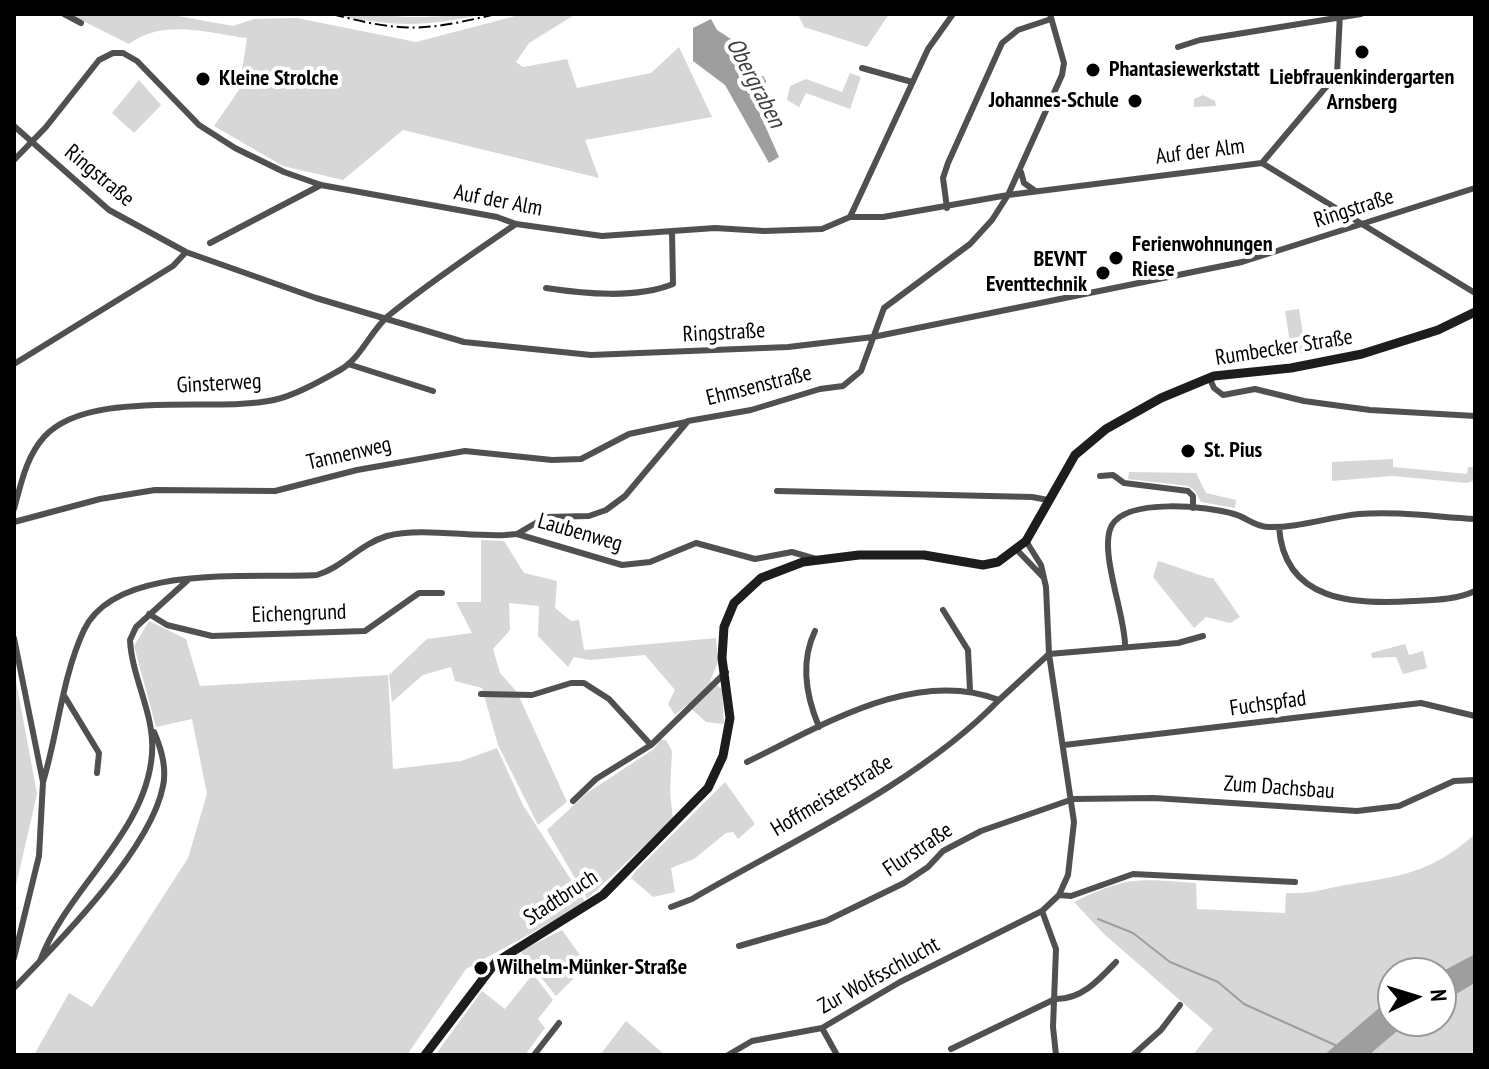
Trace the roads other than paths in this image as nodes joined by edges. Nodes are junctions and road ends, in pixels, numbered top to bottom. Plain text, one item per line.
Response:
1 (64, 14) edge
2 (953, 14) edge
3 (1361, 14) edge
4 (1051, 16) edge
5 (1340, 16) edge
6 (81, 23) dead end
7 (1178, 47) dead end
8 (862, 68) dead end
9 (912, 82) junction
10 (14, 126) edge
11 (30, 140) junction
12 (14, 160) edge
13 (1262, 163) junction
14 (1021, 167) junction
15 (321, 185) junction
16 (1475, 188) edge
17 (1038, 191) junction
18 (1008, 195) junction
19 (947, 208) junction
20 (850, 217) junction
21 (516, 224) junction
22 (1363, 224) junction
23 (672, 231) junction
24 (210, 243) dead end
25 (186, 252) junction
26 (546, 288) dead end
27 (1475, 293) edge
28 (1475, 312) edge
29 (385, 319) junction
30 (873, 337) junction
31 (14, 364) edge
32 (348, 364) junction
33 (1209, 377) junction
34 (433, 391) dead end
35 (1475, 416) edge
36 (688, 421) junction
37 (1100, 476) dead end
38 (777, 491) dead end
39 (1048, 500) junction
40 (1193, 508) junction
41 (14, 509) edge
42 (1475, 519) edge
43 (14, 522) edge
44 (1279, 527) junction
45 (517, 534) junction
46 (1026, 541) junction
47 (1018, 551) junction
48 (816, 559) junction
49 (1043, 577) junction
50 (189, 579) junction
51 (1475, 591) edge
52 (442, 593) dead end
53 (943, 610) dead end
54 (149, 614) junction
55 (815, 631) dead end
56 (1203, 636) dead end
57 (14, 638) edge
58 (1125, 645) junction
59 (1049, 654) junction
60 (726, 672) junction
61 (970, 690) junction
62 (481, 694) dead end
63 (65, 697) junction
64 (999, 700) junction
65 (1475, 716) edge
66 (819, 727) junction
67 (152, 729) junction
68 (651, 745) junction
69 (1064, 745) junction
70 (747, 762) dead end
71 (97, 773) dead end
72 (1475, 780) edge
73 (43, 782) junction
74 (1073, 799) junction
75 (573, 801) dead end
76 (1295, 882) dead end
77 (1059, 895) junction
78 (671, 907) dead end
79 (1042, 911) junction
80 (739, 946) dead end
81 (14, 958) edge
82 (40, 961) junction
83 (1116, 962) dead end
84 (14, 988) edge
85 (1055, 999) junction
86 (1180, 1005) dead end
87 (559, 1023) dead end
88 (822, 1028) junction
89 (951, 1049) dead end
90 (425, 1055) edge
91 (534, 1055) edge
92 (728, 1055) edge
93 (837, 1055) edge
94 (1056, 1055) edge
95 (1133, 1055) edge

1 - 6 street
2 - 9 street
3 - 5 street
4 - 14 street, Ehmsenstraße
4 - 19 street
5 - 7 street
5 - 13 street
8 - 9 street
9 - 20 street
10 - 11 street, Ringstraße
11 - 12 street
11 - 15 street, Auf der Alm
11 - 25 street, Ringstraße
13 - 17 street, Auf der Alm
13 - 22 street, Auf der Alm
14 - 17 street
14 - 18 street, Ehmsenstraße
15 - 21 street, Auf der Alm
15 - 24 street
16 - 22 street, Ringstraße
17 - 18 street, Auf der Alm
18 - 19 street, Auf der Alm
18 - 30 street, Ehmsenstraße
19 - 20 street, Auf der Alm
20 - 23 street, Auf der Alm
21 - 23 street, Auf der Alm
21 - 29 street, Ginsterweg
22 - 27 street, Auf der Alm
22 - 30 street, Ringstraße
23 - 26 street
25 - 29 street, Ringstraße
25 - 31 street
28 - 33 street, Rumbecker Straße
29 - 30 street, Ringstraße
29 - 32 street, Ginsterweg
30 - 36 street, Ehmsenstraße
32 - 34 street
32 - 41 street, Ginsterweg
33 - 35 street
33 - 39 street, Rumbecker Straße
36 - 43 street, Tannenweg
36 - 45 street, Ehmsenstraße
37 - 40 street
38 - 39 street
39 - 46 street, Rumbecker Straße
40 - 44 street
40 - 58 street
42 - 44 street
44 - 51 street
45 - 48 street, Laubenweg
45 - 50 street, Ehmsenstraße
46 - 47 street, Rumbecker Straße
46 - 49 street
47 - 48 street
47 - 49 street
48 - 60 street
49 - 59 street
50 - 54 street
50 - 63 street, Ehmsenstraße
52 - 54 street, Eichengrund
53 - 61 street
54 - 67 street
55 - 66 street
56 - 58 street
57 - 73 street
58 - 59 street
59 - 64 street
59 - 69 street
60 - 68 street
60 - 90 street, Stadtbruch
61 - 64 street
61 - 66 street
62 - 68 street
63 - 71 street
63 - 73 street, Ehmsenstraße
64 - 78 street, Hoffmeisterstraße
65 - 69 street, Fuchspfad
66 - 70 street
67 - 82 street
67 - 82 street
68 - 75 street
69 - 74 street
72 - 74 street, Zum Dachsbau
73 - 81 street
74 - 77 street
74 - 80 street, Flurstraße
76 - 77 street
77 - 79 street, Zur Wolfsschlucht
79 - 85 street
79 - 88 street, Zur Wolfsschlucht
82 - 84 street
83 - 85 street
85 - 89 street
85 - 94 street
86 - 95 street
87 - 91 street
88 - 92 street, Zur Wolfsschlucht
88 - 93 street

